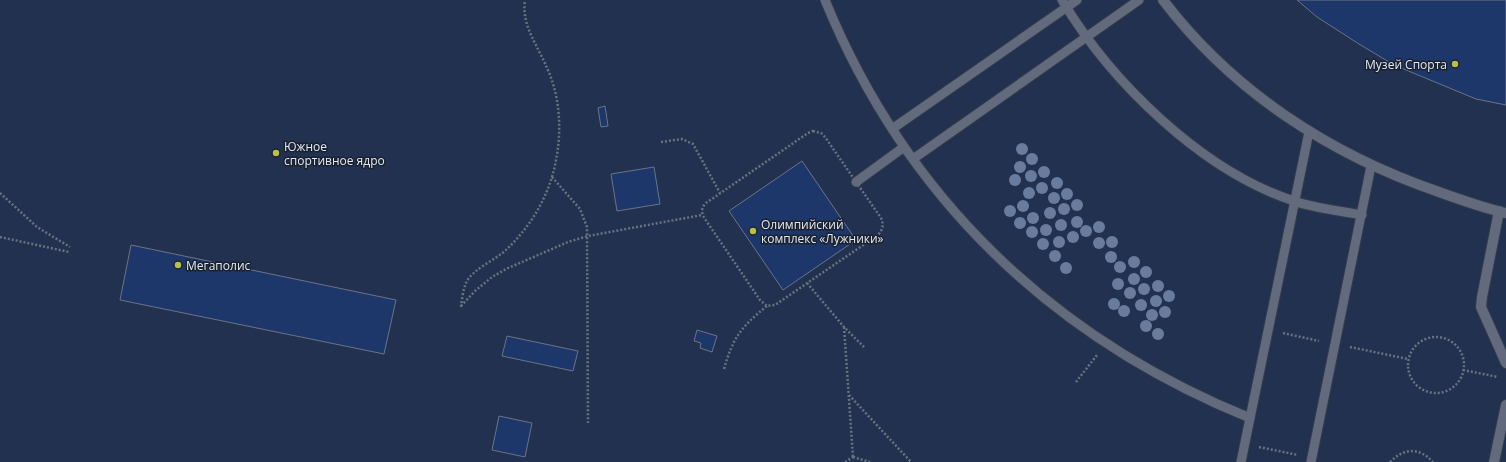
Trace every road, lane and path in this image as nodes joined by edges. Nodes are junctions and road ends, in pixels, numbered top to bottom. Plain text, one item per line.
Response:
1 (525, 0) edge
2 (825, 0) edge
3 (1077, 0) edge
4 (1139, 0) edge
5 (1163, 0) edge
6 (1064, 4) edge
7 (1086, 37) junction
8 (892, 129) junction
9 (1309, 132) junction
10 (661, 142) dead end
11 (904, 147) junction
12 (913, 159) junction
13 (1371, 166) junction
14 (552, 176) junction
15 (856, 182) junction
16 (0, 193) edge
17 (720, 193) junction
18 (1294, 202) junction
19 (1503, 212) edge
20 (702, 215) junction
21 (1362, 215) junction
22 (588, 236) junction
23 (0, 237) edge
24 (70, 246) dead end
25 (69, 252) dead end
26 (807, 283) junction
27 (767, 306) junction
28 (844, 327) junction
29 (1106, 344) junction
30 (864, 347) dead end
31 (1506, 363) edge
32 (724, 369) dead end
33 (1463, 370) junction
34 (1499, 377) dead end
35 (1076, 382) dead end
36 (849, 395) junction
37 (1506, 405) edge
38 (1250, 418) junction
39 (588, 423) dead end
40 (1244, 444) junction
41 (853, 457) junction
42 (1312, 460) edge
43 (845, 462) edge
44 (870, 462) edge
45 (911, 462) edge
46 (1241, 462) edge
47 (1390, 462) edge
48 (1433, 462) edge
49 (1494, 462) edge

1 - 14 path
2 - 8 lane
3 - 6 lane
4 - 7 lane
5 - 9 street
6 - 7 lane
6 - 8 lane
7 - 12 lane
7 - 18 lane
8 - 11 lane
9 - 13 street
9 - 18 lane
10 - 17 path
11 - 12 lane
11 - 15 lane
12 - 29 lane
13 - 19 street
13 - 21 lane
14 - 22 path
14 - 22 path
15 - 17 path
15 - 26 path
16 - 24 path
17 - 20 path
18 - 21 lane
18 - 38 lane
19 - 31 street
20 - 22 path
20 - 27 path
21 - 42 lane
22 - 39 path
23 - 25 path
26 - 27 path
26 - 28 path
27 - 32 path
28 - 30 path
28 - 36 path
29 - 35 path
29 - 38 lane
33 - 33 path
33 - 34 path
36 - 41 path
36 - 45 path
37 - 49 street
38 - 40 lane
40 - 42 path
40 - 46 lane
41 - 43 path
41 - 44 path
47 - 48 path

